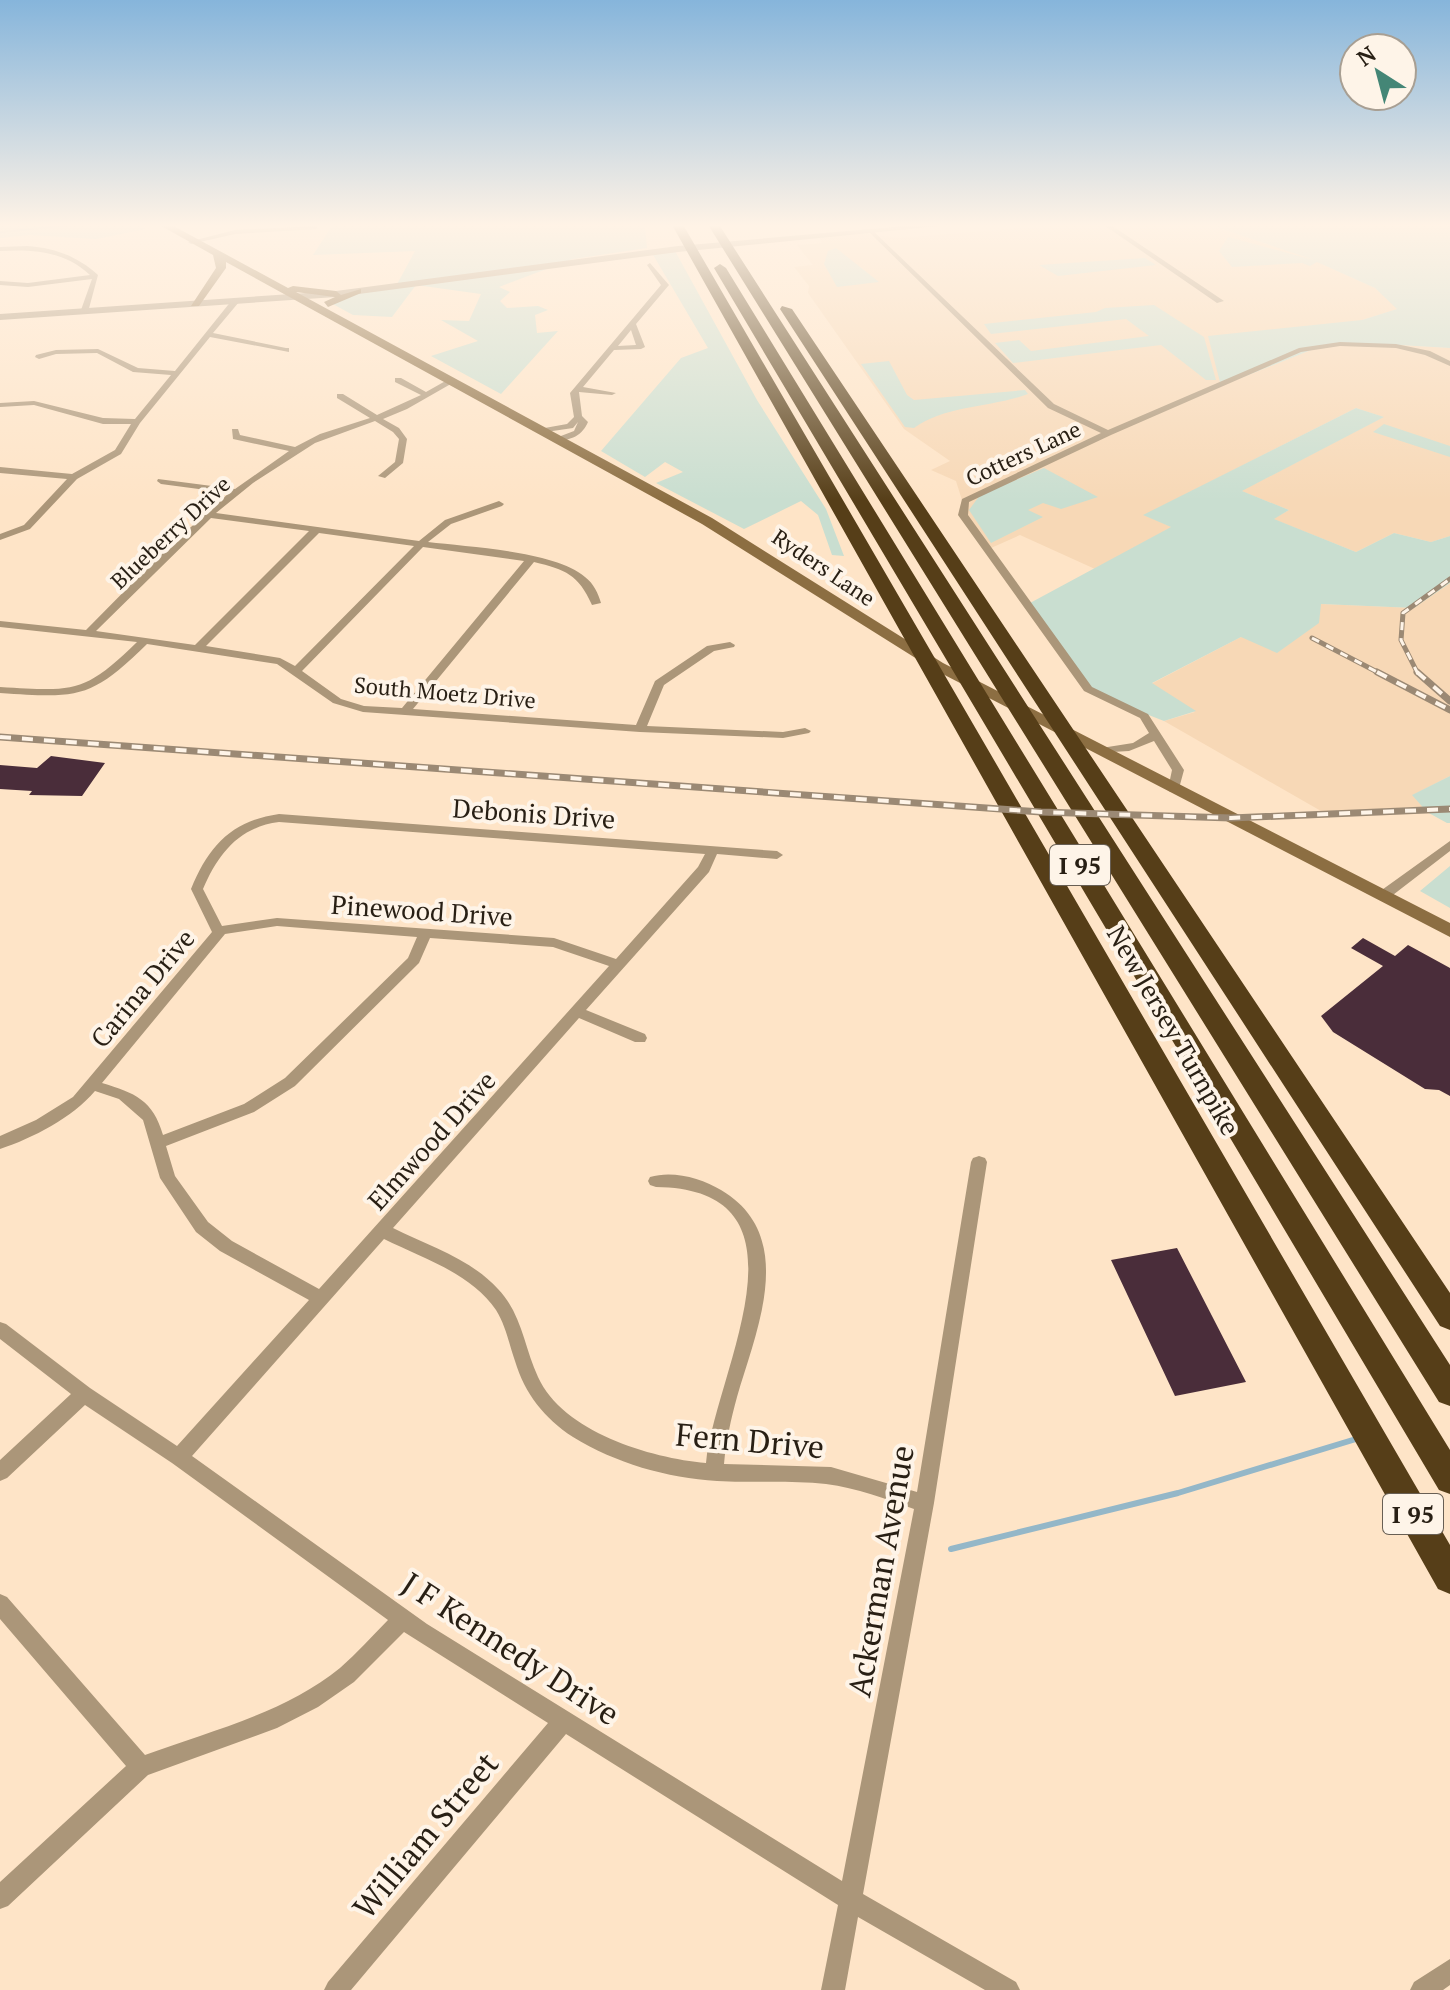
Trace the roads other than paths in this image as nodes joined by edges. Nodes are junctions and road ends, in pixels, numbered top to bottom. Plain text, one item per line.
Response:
1 (224, 316) edge
2 (336, 316) edge
3 (640, 316) edge
4 (760, 316) edge
5 (763, 316) edge
6 (766, 316) edge
7 (770, 316) edge
8 (958, 316) edge
9 (633, 324) junction
10 (210, 335) junction
11 (613, 348) junction
12 (286, 350) dead end
13 (39, 357) dead end
14 (1450, 364) edge
15 (176, 373) junction
16 (398, 380) dead end
17 (452, 381) junction
18 (578, 389) junction
19 (612, 393) dead end
20 (425, 394) junction
21 (340, 396) dead end
22 (0, 405) edge
23 (578, 417) junction
24 (376, 418) junction
25 (137, 422) junction
26 (570, 426) junction
27 (582, 428) junction
28 (235, 431) dead end
29 (542, 431) junction
30 (1108, 433) junction
31 (557, 439) junction
32 (296, 450) junction
33 (0, 470) edge
34 (382, 476) dead end
35 (74, 477) junction
36 (161, 481) dead end
37 (238, 492) junction
38 (499, 504) dead end
39 (209, 515) junction
40 (316, 530) junction
41 (0, 537) edge
42 (422, 544) junction
43 (531, 559) junction
44 (596, 603) dead end
45 (0, 624) edge
46 (89, 633) junction
47 (145, 640) junction
48 (730, 645) dead end
49 (199, 647) junction
50 (296, 671) junction
51 (0, 690) edge
52 (405, 712) junction
53 (640, 729) junction
54 (805, 731) dead end
55 (1155, 734) junction
56 (1099, 751) junction
57 (1174, 789) junction
58 (287, 819) joint
59 (1450, 845) edge
60 (713, 850) junction
61 (777, 855) dead end
62 (1384, 895) junction
63 (218, 931) junction
64 (1450, 931) edge
65 (424, 936) junction
66 (620, 965) junction
67 (577, 1012) junction
68 (640, 1038) dead end
69 (92, 1085) junction
70 (0, 1143) edge
71 (159, 1143) junction
72 (979, 1162) dead end
73 (656, 1181) dead end
74 (383, 1231) junction
75 (321, 1298) junction
76 (1450, 1317) edge
77 (0, 1329) edge
78 (1450, 1392) edge
79 (84, 1394) junction
80 (179, 1457) junction
81 (0, 1472) edge
82 (714, 1472) junction
83 (1450, 1479) edge
84 (925, 1503) junction
85 (1450, 1577) edge
86 (0, 1604) edge
87 (403, 1619) junction
88 (563, 1721) junction
89 (141, 1767) junction
90 (0, 1898) edge
91 (848, 1898) junction
92 (1450, 1971) edge
93 (338, 1989) edge
94 (833, 1990) edge
95 (1008, 1990) edge
96 (1422, 1990) edge

1 - 10 street
2 - 17 main road, Ryders Lane
3 - 9 street
4 - 85 highway, New Jersey Turnpike / I 95
5 - 83 highway, New Jersey Turnpike / I 95
6 - 78 highway, New Jersey Turnpike / I 95
7 - 76 highway, New Jersey Turnpike / I 95
8 - 30 street
9 - 11 street
9 - 11 street
10 - 12 street
10 - 15 street
11 - 18 street
13 - 15 street
14 - 30 street, Cotters Lane
15 - 25 street
16 - 20 street
17 - 20 street, Blueberry Drive
17 - 29 main road, Ryders Lane
18 - 19 street
18 - 23 street
20 - 24 street, Blueberry Drive
21 - 24 street
22 - 25 street
23 - 26 street
23 - 27 street
24 - 32 street, Blueberry Drive
24 - 34 street
25 - 35 street
26 - 27 street
26 - 29 street
26 - 31 street
27 - 31 street
28 - 32 street
29 - 31 main road, Ryders Lane
30 - 55 street, Cotters Lane
31 - 56 main road, Ryders Lane
32 - 37 street, Blueberry Drive
33 - 35 street
35 - 41 street
36 - 37 street
37 - 39 street, Blueberry Drive
38 - 42 street
39 - 40 street
39 - 46 street, Blueberry Drive
40 - 42 street
40 - 49 street
42 - 43 street
42 - 50 street
43 - 44 street
43 - 52 street
45 - 46 street, South Moetz Drive
46 - 47 street, South Moetz Drive
47 - 49 street, South Moetz Drive
47 - 51 street
48 - 53 street
49 - 50 street, South Moetz Drive
50 - 52 street, South Moetz Drive
52 - 53 street, South Moetz Drive
53 - 54 street, South Moetz Drive
55 - 56 street
55 - 57 street, Cotters Lane
56 - 57 main road, Ryders Lane
57 - 62 main road, Ryders Lane
58 - 60 street, Debonis Drive
58 - 63 street, Carina Drive
59 - 62 street
60 - 61 street, Debonis Drive
60 - 66 street, Elmwood Drive
62 - 64 main road, Ryders Lane
63 - 65 street, Pinewood Drive
63 - 69 street, Carina Drive
65 - 66 street, Pinewood Drive
65 - 71 street
66 - 67 street, Elmwood Drive
67 - 68 street
67 - 74 street, Elmwood Drive
69 - 70 street, Carina Drive
69 - 71 street
71 - 75 street
72 - 84 street, Ackerman Avenue
73 - 82 street
74 - 75 street, Elmwood Drive
74 - 82 street, Fern Drive
75 - 80 street, Elmwood Drive
77 - 79 street, J F Kennedy Drive
79 - 80 street, J F Kennedy Drive
79 - 81 street
80 - 87 street, J F Kennedy Drive
82 - 84 street, Fern Drive
84 - 91 street, Ackerman Avenue
86 - 89 street
87 - 88 street, J F Kennedy Drive
87 - 89 street
88 - 91 street, J F Kennedy Drive
88 - 93 street, William Street
89 - 90 street
91 - 94 street, Ackerman Avenue
91 - 95 street, J F Kennedy Drive
92 - 96 street

